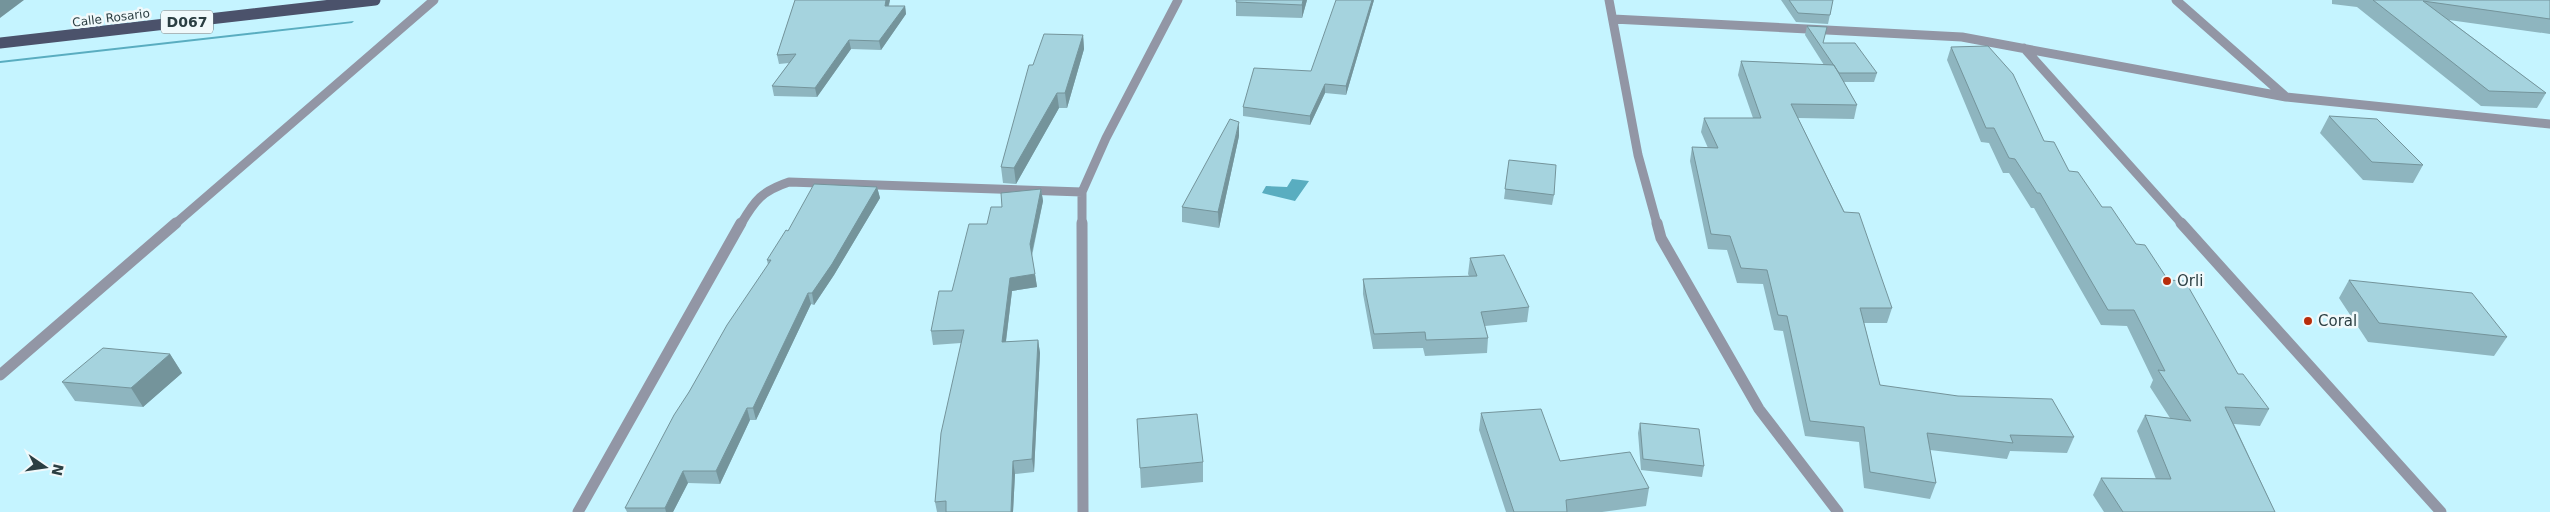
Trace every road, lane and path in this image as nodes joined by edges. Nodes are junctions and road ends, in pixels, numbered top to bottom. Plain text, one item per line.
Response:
1 (375, 0) edge
2 (434, 0) edge
3 (1178, 0) edge
4 (1609, 0) edge
5 (2176, 0) edge
6 (1613, 19) junction
7 (0, 43) edge
8 (2024, 48) junction
9 (2286, 97) junction
10 (2550, 124) edge
11 (1082, 192) junction
12 (0, 375) edge
13 (578, 512) edge
14 (1083, 512) edge
15 (1838, 512) edge
16 (2441, 512) edge

1 - 7 main road, Calle Rosario / D067
2 - 12 street
3 - 11 street
4 - 6 street
5 - 9 street
6 - 8 street
6 - 15 street
8 - 9 street
8 - 16 street
9 - 10 street
11 - 13 street
11 - 14 street

